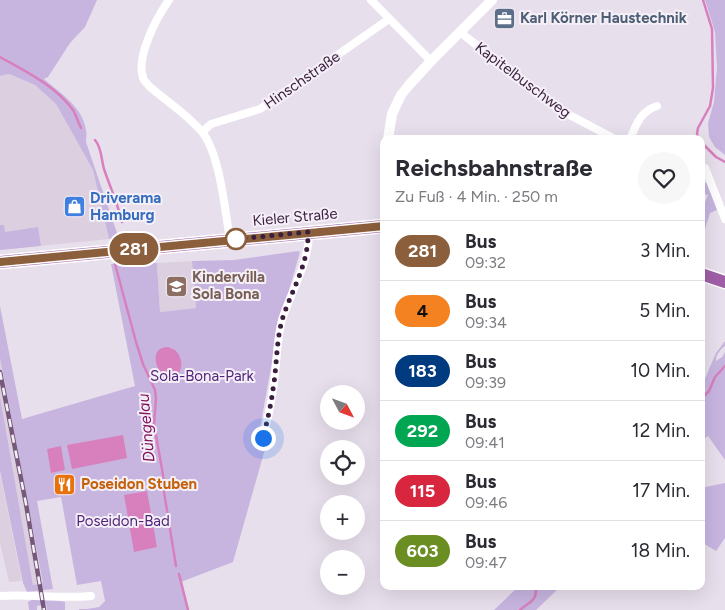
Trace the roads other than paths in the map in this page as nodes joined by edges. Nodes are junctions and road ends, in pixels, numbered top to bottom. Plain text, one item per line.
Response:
1 (169, 0) edge
2 (371, 0) edge
3 (492, 0) edge
4 (390, 19) junction
5 (460, 31) junction
6 (431, 61) junction
7 (657, 106) dead end
8 (202, 132) junction
9 (388, 135) edge
10 (607, 135) edge
11 (632, 135) edge
12 (705, 172) edge
13 (725, 219) edge
14 (380, 226) edge
15 (308, 232) junction
16 (230, 240) junction
17 (0, 262) edge
18 (705, 275) edge
19 (725, 282) edge
20 (263, 438) dead end
21 (0, 596) edge
22 (91, 596) dead end

1 - 8 street
2 - 4 street
3 - 5 street
4 - 6 street
4 - 8 street, Hinschstraße
5 - 6 street
5 - 10 street, Kapitelbuschweg
6 - 9 street
7 - 11 street
8 - 16 street
12 - 13 street
14 - 15 main road, Kieler Straße
15 - 16 main road, Kieler Straße
15 - 20 street
16 - 17 main road, Kieler Straße
18 - 19 main road
21 - 22 street

